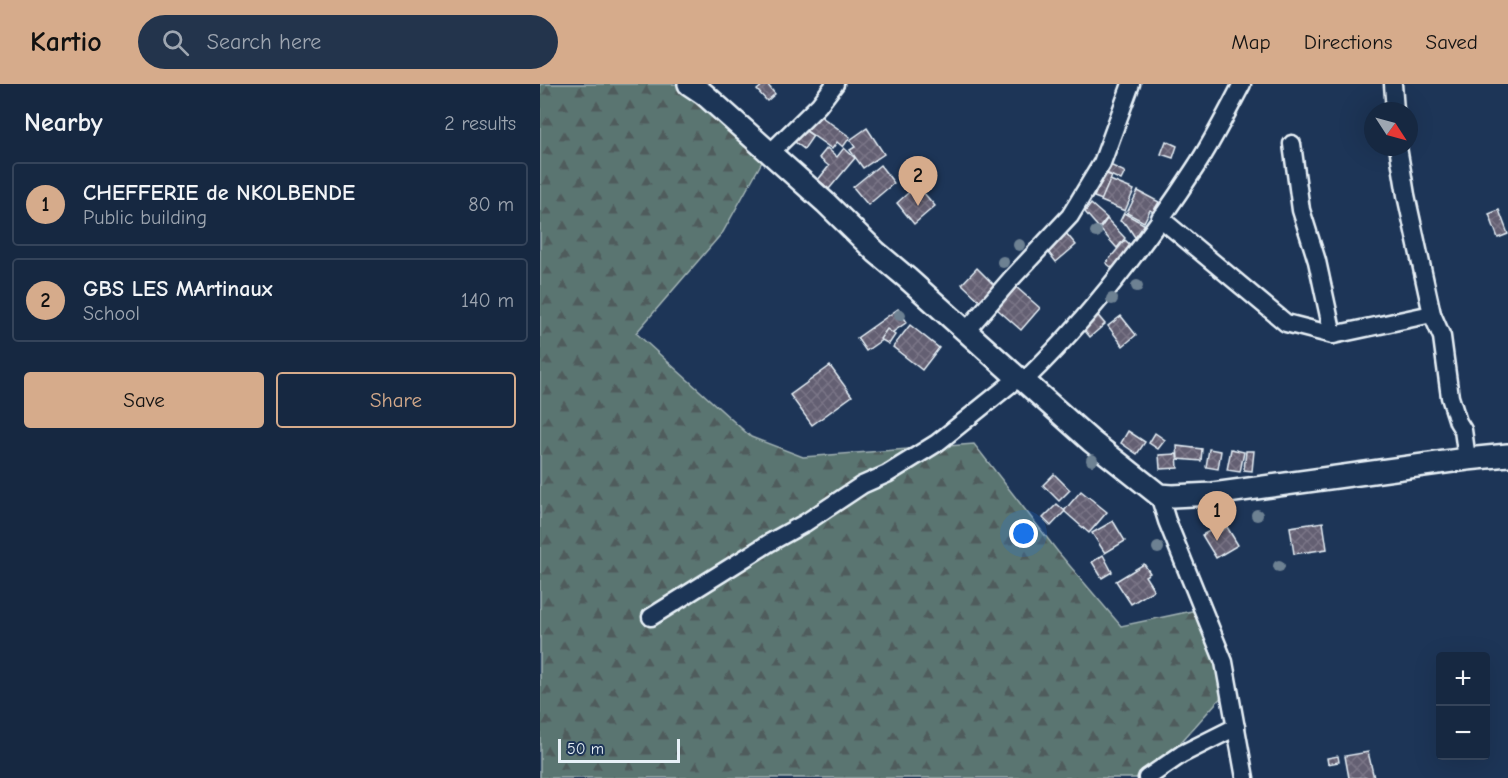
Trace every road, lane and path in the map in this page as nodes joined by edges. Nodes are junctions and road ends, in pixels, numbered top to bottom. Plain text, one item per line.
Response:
1 (689, 84) edge
2 (835, 84) edge
3 (1131, 84) edge
4 (1242, 84) edge
5 (1393, 84) edge
6 (1394, 102) edge
7 (1292, 144) dead end
8 (769, 154) junction
9 (1400, 156) edge
10 (1160, 218) junction
11 (1432, 314) junction
12 (966, 331) junction
13 (1333, 335) junction
14 (1021, 380) junction
15 (1508, 456) edge
16 (1467, 459) junction
17 (1159, 495) junction
18 (651, 618) dead end
19 (1236, 727) junction
20 (1147, 778) edge
21 (1245, 778) edge

1 - 8 street
2 - 8 street
3 - 12 street
4 - 10 street
5 - 6 street
7 - 13 street
8 - 12 street
9 - 11 street
10 - 13 street
10 - 14 street
11 - 13 street
11 - 16 street
12 - 14 street
14 - 17 street
14 - 18 street
15 - 16 street
16 - 17 street
17 - 19 street
19 - 20 street
19 - 21 street

